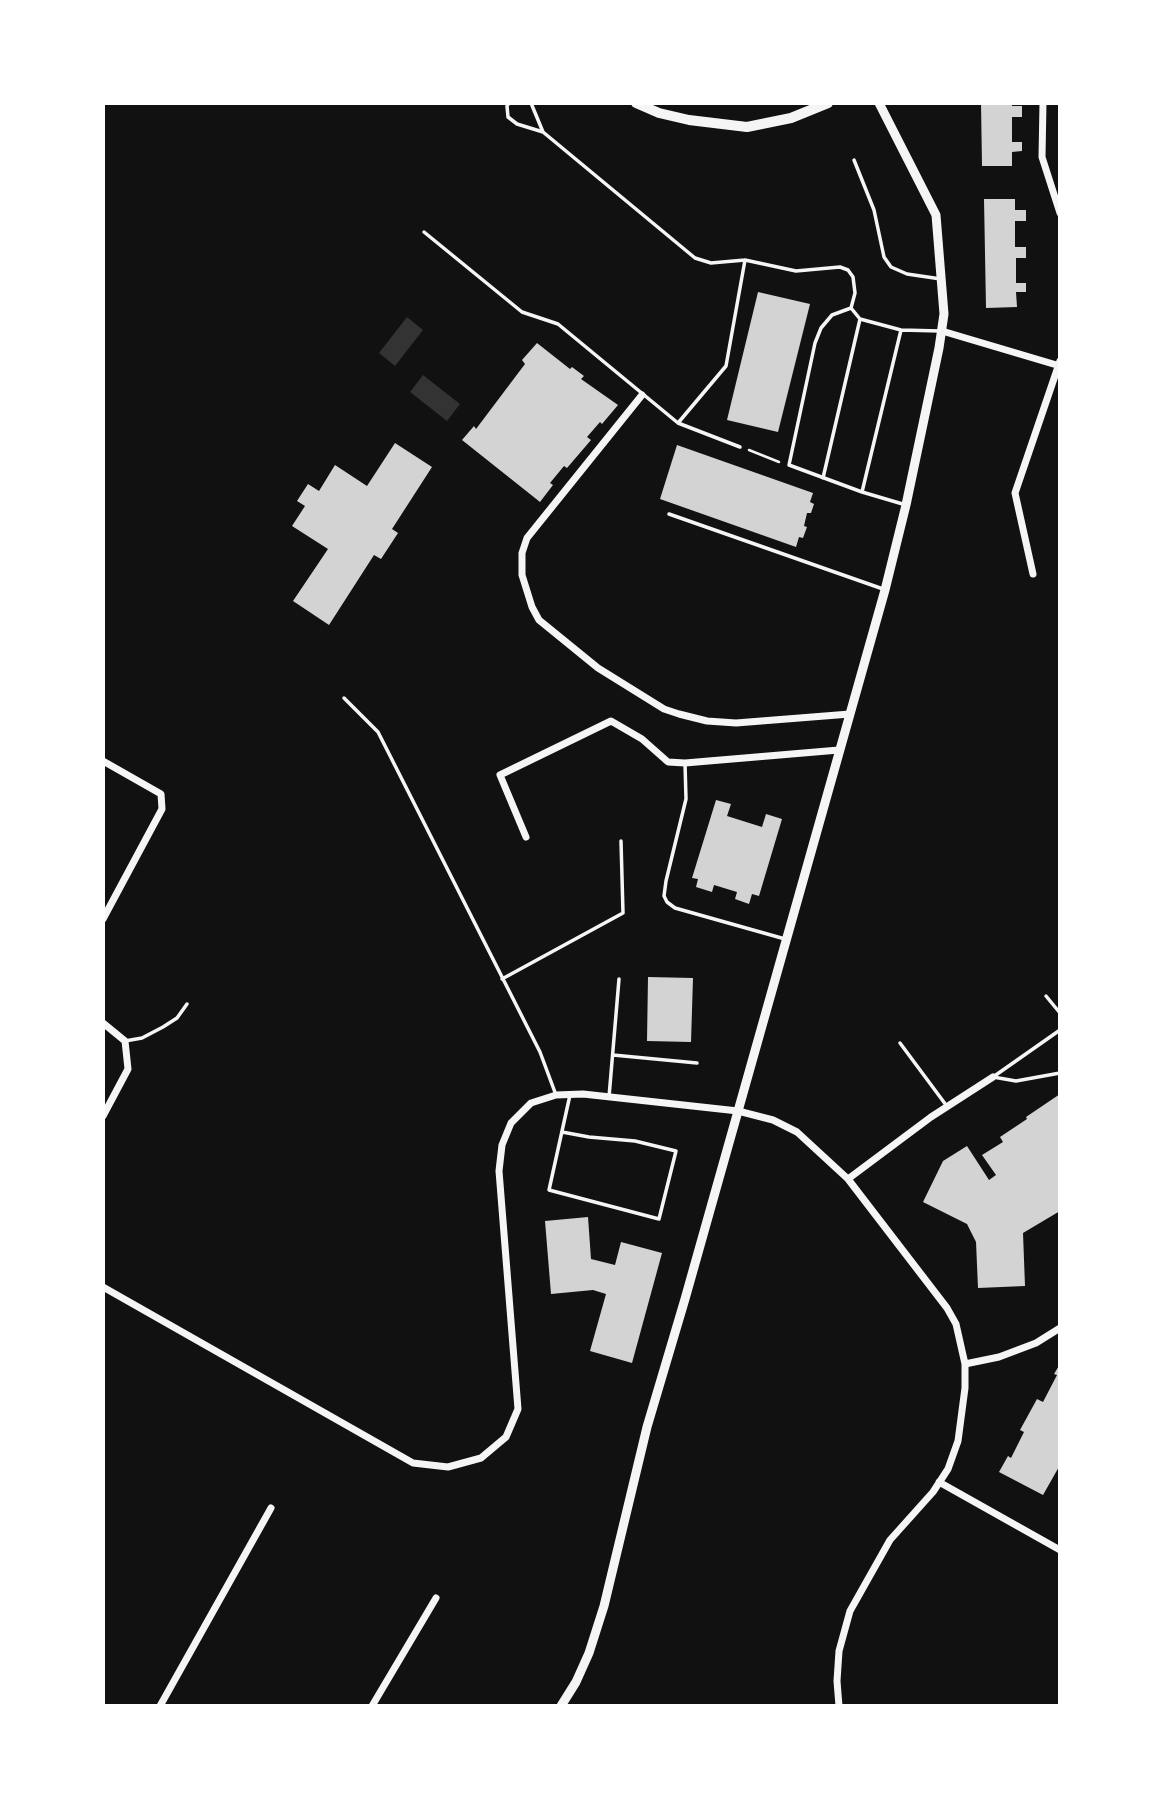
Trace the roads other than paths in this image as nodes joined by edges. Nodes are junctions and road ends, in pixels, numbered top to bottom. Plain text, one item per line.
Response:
1 (509, 103) edge
2 (531, 103) edge
3 (636, 103) edge
4 (828, 103) edge
5 (879, 103) edge
6 (1043, 103) edge
7 (543, 132) junction
8 (854, 160) dead end
9 (1060, 213) edge
10 (424, 232) dead end
11 (745, 260) junction
12 (943, 279) junction
13 (851, 308) junction
14 (860, 319) junction
15 (901, 330) junction
16 (942, 331) junction
17 (1059, 364) edge
18 (642, 395) junction
19 (678, 423) junction
20 (740, 447) road end
21 (823, 478) junction
22 (862, 492) junction
23 (906, 505) junction
24 (669, 514) dead end
25 (1033, 574) dead end
26 (885, 590) junction
27 (344, 698) dead end
28 (850, 714) junction
29 (839, 750) junction
30 (103, 761) edge
31 (685, 763) junction
32 (526, 836) dead end
33 (621, 841) dead end
34 (103, 919) edge
35 (785, 939) junction
36 (502, 979) junction
37 (619, 979) dead end
38 (1046, 996) dead end
39 (187, 1004) dead end
40 (1060, 1013) edge
41 (103, 1023) edge
42 (1060, 1030) edge
43 (125, 1041) junction
44 (900, 1044) dead end
45 (613, 1055) junction
46 (697, 1063) dead end
47 (1060, 1073) edge
48 (993, 1077) junction
49 (556, 1095) junction
50 (570, 1095) junction
51 (609, 1099) junction
52 (947, 1107) junction
53 (738, 1111) junction
54 (103, 1116) edge
55 (562, 1132) junction
56 (848, 1179) junction
57 (103, 1287) edge
58 (1060, 1328) edge
59 (965, 1364) junction
60 (939, 1482) junction
61 (271, 1508) dead end
62 (1060, 1550) edge
63 (436, 1598) dead end
64 (160, 1706) edge
65 (372, 1706) edge
66 (561, 1706) edge
67 (839, 1706) edge

1 - 7 lane
2 - 7 lane
3 - 4 main road
5 - 12 street
6 - 9 street
7 - 11 lane
8 - 12 lane
10 - 18 lane
11 - 13 lane
11 - 19 lane
12 - 16 street
13 - 14 lane
13 - 21 lane
14 - 15 lane
14 - 21 lane
15 - 16 lane
15 - 22 lane
16 - 17 street
16 - 23 street
17 - 25 street
18 - 19 lane
18 - 28 street
19 - 20 lane
21 - 22 lane
22 - 23 lane
23 - 26 street
24 - 26 lane
26 - 28 street
27 - 36 lane
28 - 29 street
29 - 31 street
29 - 35 street
30 - 34 street
31 - 32 street
31 - 35 lane
33 - 36 lane
35 - 53 street
36 - 49 lane
37 - 45 lane
38 - 40 lane
39 - 43 lane
41 - 43 street
42 - 48 lane
43 - 54 street
44 - 52 lane
45 - 46 lane
45 - 51 lane
47 - 48 lane
48 - 52 street
49 - 50 street
49 - 57 street
50 - 51 street
50 - 55 lane
51 - 53 street
52 - 56 street
53 - 56 street
53 - 66 street
55 - 55 lane
56 - 59 street
58 - 59 street
59 - 60 street
60 - 62 street
60 - 67 street
61 - 64 street
63 - 65 street

